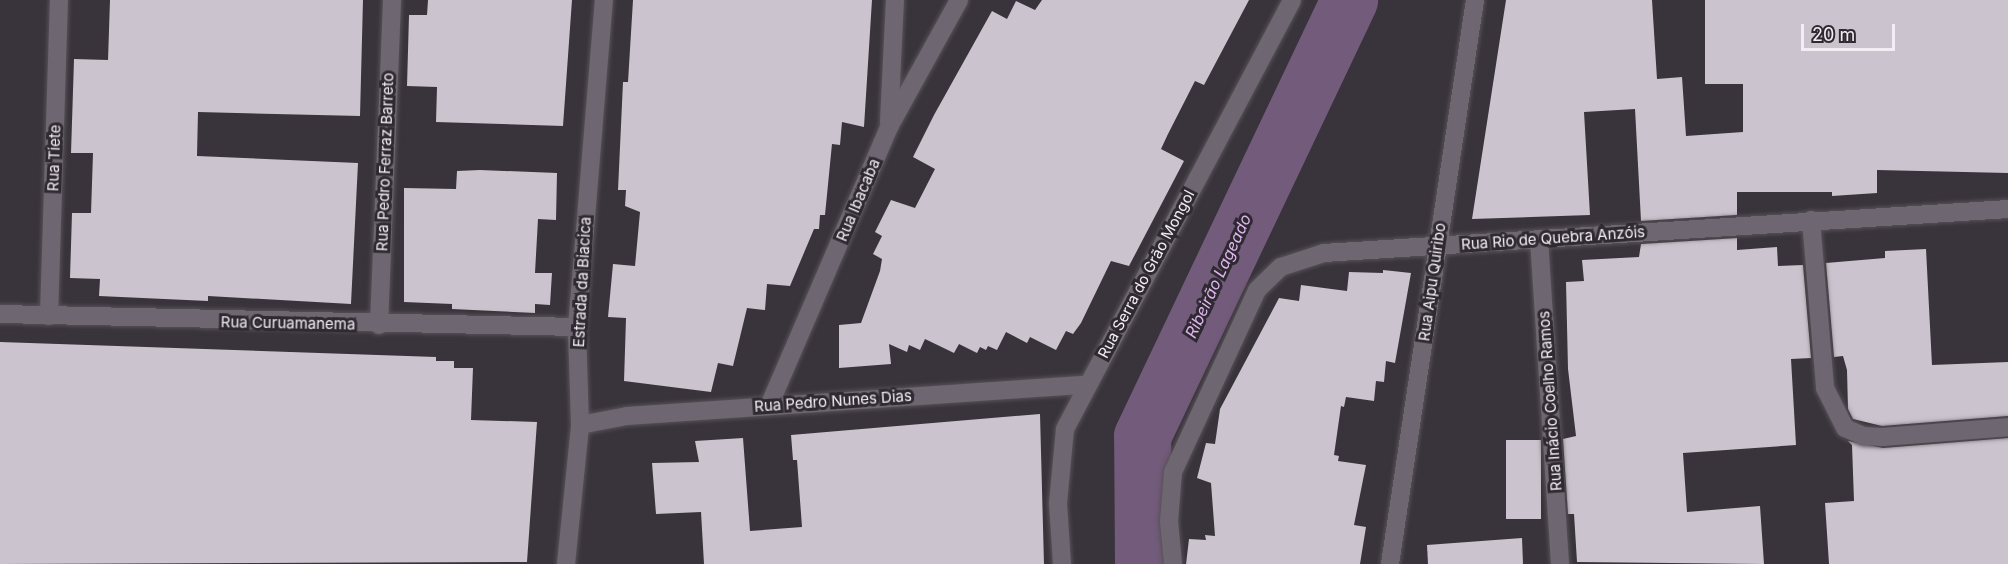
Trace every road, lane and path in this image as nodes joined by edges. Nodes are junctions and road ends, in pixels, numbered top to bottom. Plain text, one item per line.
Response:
1 (59, 0) edge
2 (392, 0) edge
3 (604, 0) edge
4 (896, 0) edge
5 (959, 0) edge
6 (1292, 0) edge
7 (1475, 0) edge
8 (889, 127) junction
9 (2008, 209) edge
10 (1811, 220) junction
11 (1539, 239) junction
12 (1438, 246) junction
13 (0, 314) edge
14 (49, 316) junction
15 (379, 325) junction
16 (577, 327) junction
17 (1087, 385) junction
18 (769, 405) junction
19 (580, 425) junction
20 (2008, 427) edge
21 (566, 564) edge
22 (1062, 564) edge
23 (1173, 564) edge
24 (1390, 564) edge
25 (1560, 564) edge

1 - 14 street, Rua Tiete
2 - 15 street, Rua Pedro Ferraz Barreto
3 - 16 street, Estrada da Biacica
4 - 8 street
5 - 8 street, Rua Ibacaba
6 - 17 street, Rua Serra do Grão Mongol
7 - 12 street, Rua Aipu Quiribo
8 - 18 street, Rua Ibacaba
9 - 10 street, Rua Rio de Quebra Anzóis
10 - 11 street, Rua Rio de Quebra Anzóis
10 - 20 street
11 - 12 street, Rua Rio de Quebra Anzóis
11 - 25 street, Rua Inácio Coelho Ramos
12 - 23 street, Rua Rio de Quebra Anzóis
12 - 24 street, Rua Aipu Quiribo
13 - 14 street, Rua Curuamanema
14 - 15 street, Rua Curuamanema
15 - 16 street, Rua Curuamanema
16 - 19 street, Estrada da Biacica
17 - 18 street, Rua Pedro Nunes Dias
17 - 22 street, Rua Serra do Grão Mongol
18 - 19 street, Rua Pedro Nunes Dias
19 - 21 street, Estrada da Biacica

